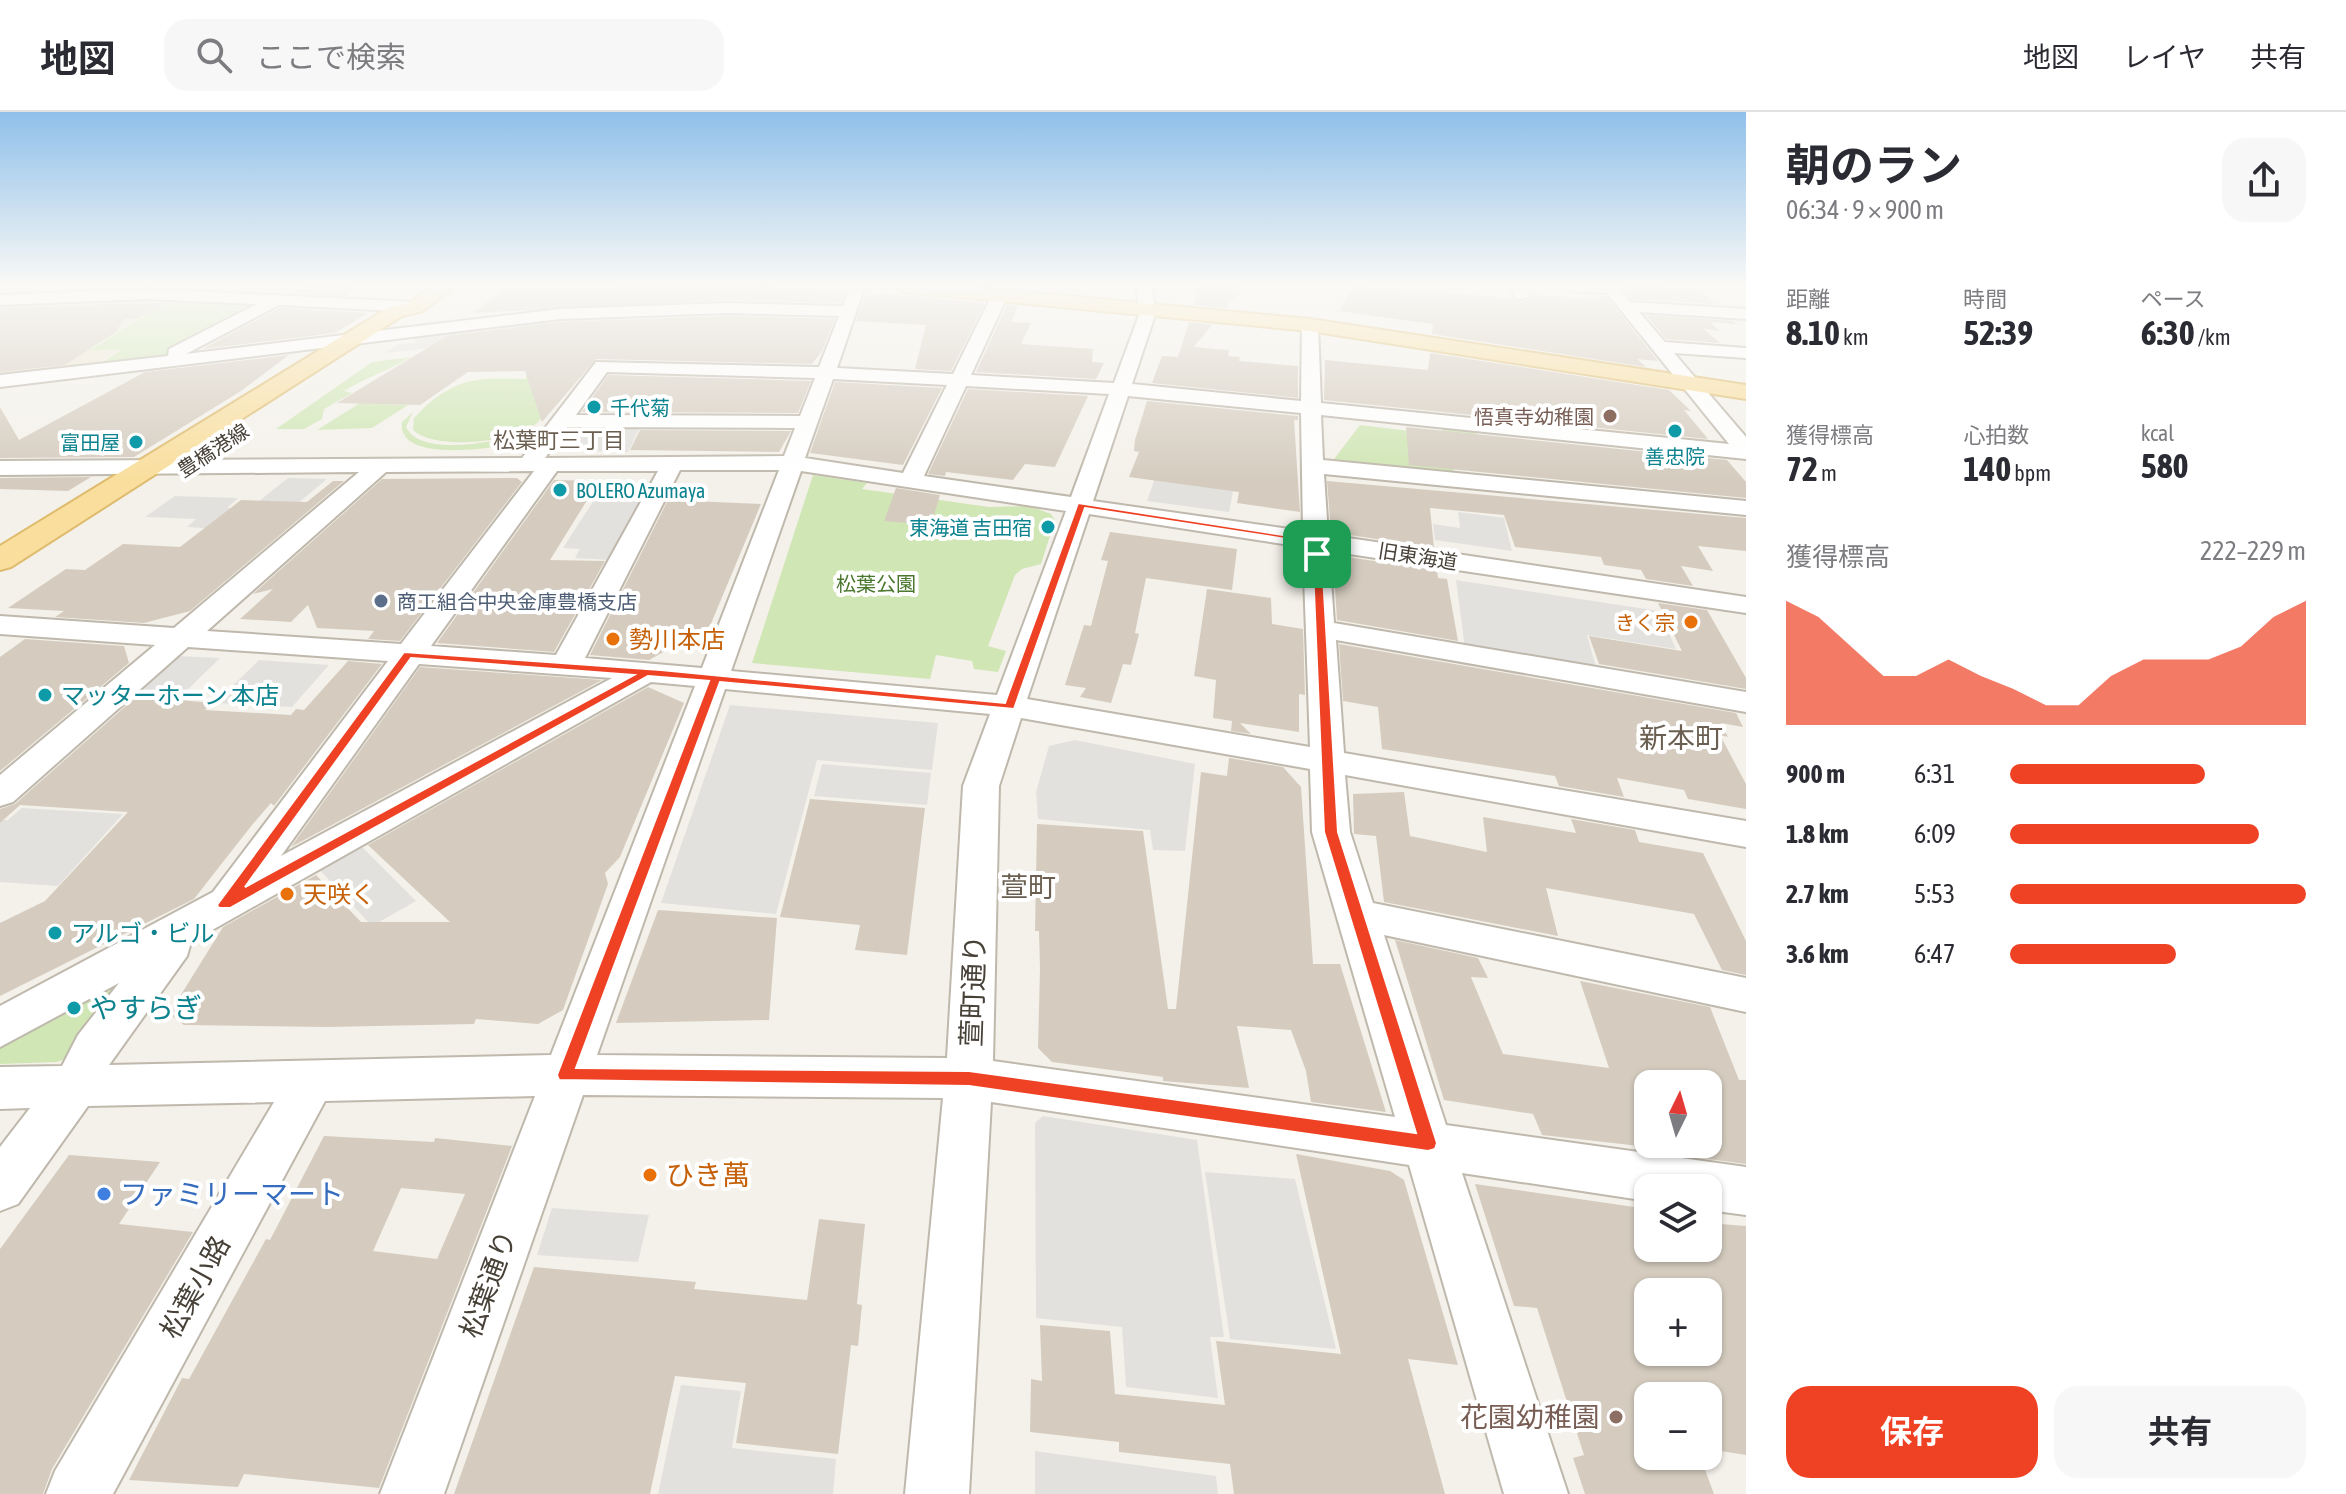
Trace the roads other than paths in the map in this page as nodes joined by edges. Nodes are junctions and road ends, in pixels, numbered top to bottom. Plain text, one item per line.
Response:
1 (179, 350) edge
2 (258, 350) edge
3 (347, 350) edge
4 (351, 350) edge
5 (835, 350) edge
6 (975, 350) edge
7 (1132, 350) edge
8 (1310, 350) edge
9 (1499, 350) edge
10 (1533, 350) edge
11 (1663, 350) edge
12 (1710, 350) edge
13 (1746, 353) edge
14 (155, 363) junction
15 (826, 373) junction
16 (1681, 375) junction
17 (1746, 379) edge
18 (960, 380) junction
19 (1121, 389) junction
20 (1746, 392) edge
21 (2, 394) edge
22 (1311, 408) junction
23 (562, 421) junction
24 (808, 422) junction
25 (1746, 452) edge
26 (673, 463) junction
27 (793, 463) junction
28 (540, 464) junction
29 (381, 465) junction
30 (151, 466) junction
31 (188, 466) junction
32 (1312, 466) junction
33 (0, 468) edge
34 (911, 480) junction
35 (1081, 505) junction
36 (1746, 508) edge
37 (1317, 541) junction
38 (0, 560) edge
39 (24, 575) dead end
40 (1746, 605) edge
41 (0, 625) edge
42 (1320, 629) junction
43 (182, 638) junction
44 (408, 654) junction
45 (566, 665) junction
46 (647, 672) junction
47 (716, 678) junction
48 (1746, 702) edge
49 (1010, 706) junction
50 (1325, 762) junction
51 (0, 794) edge
52 (1746, 834) edge
53 (224, 905) junction
54 (1358, 915) junction
55 (167, 936) junction
56 (1746, 995) edge
57 (0, 1028) edge
58 (565, 1075) junction
59 (969, 1078) junction
60 (312, 1080) junction
61 (75, 1087) junction
62 (0, 1088) edge
63 (1428, 1143) junction
64 (0, 1187) edge
65 (1746, 1191) edge
66 (78, 1494) edge
67 (412, 1494) edge
68 (937, 1494) edge
69 (1536, 1494) edge

1 - 14 street
2 - 14 street
3 - 30 main road, 豊橋港線
4 - 31 main road, 豊橋港線
5 - 15 street, 松葉通り
6 - 18 street
7 - 19 street
8 - 22 street
9 - 16 main road
10 - 16 main road
11 - 16 street
12 - 13 street
14 - 21 street
15 - 18 street
15 - 23 street
15 - 24 street, 松葉通り
16 - 17 main road
16 - 20 main road
16 - 25 street
18 - 19 street
18 - 34 street
19 - 22 street
19 - 35 street
22 - 25 street
22 - 32 street
23 - 24 street
23 - 28 street
24 - 27 street, 松葉通り
26 - 27 street, 旧東海道
26 - 28 street, 旧東海道
26 - 45 street
27 - 34 street, 旧東海道
27 - 47 street, 松葉通り
28 - 29 street, 旧東海道
28 - 44 street
29 - 31 street, 旧東海道
29 - 43 street
30 - 31 street, 旧東海道
30 - 33 street, 旧東海道
30 - 38 main road, 豊橋港線
31 - 39 main road, 豊橋港線
32 - 36 street
32 - 37 street
34 - 35 street, 旧東海道
35 - 37 street, 旧東海道
35 - 49 street, 萱町通り
37 - 40 street, 旧東海道
37 - 42 street
41 - 43 street
42 - 48 street
42 - 50 street
43 - 44 street
43 - 51 street
44 - 45 street
44 - 53 street
45 - 46 street
46 - 47 street
46 - 53 street
47 - 49 street
47 - 58 street, 松葉通り
49 - 50 street
49 - 59 street, 萱町通り
50 - 52 street
50 - 54 street
53 - 55 street
54 - 56 street
54 - 63 street
55 - 57 street
55 - 61 street
58 - 59 street
58 - 60 street
58 - 67 street, 松葉通り
59 - 63 street
59 - 68 street, 萱町通り
60 - 61 street
60 - 66 street, 松葉小路
61 - 62 street
61 - 64 street
63 - 65 street
63 - 69 street

